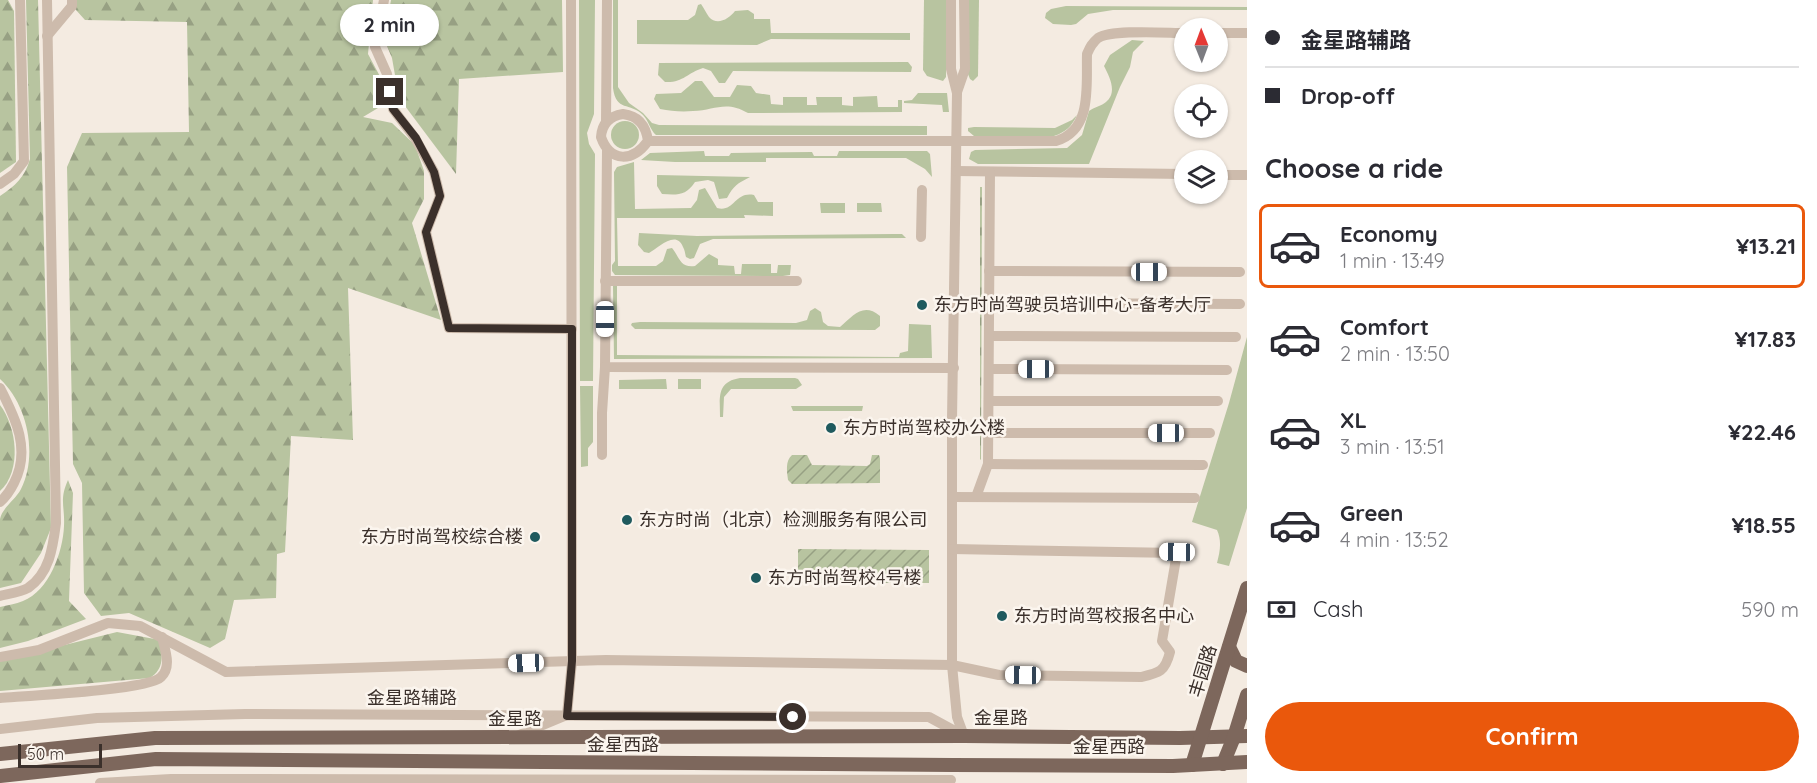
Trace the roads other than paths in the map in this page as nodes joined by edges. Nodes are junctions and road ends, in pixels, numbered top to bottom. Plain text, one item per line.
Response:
1 (20, 0) edge
2 (46, 0) edge
3 (72, 0) edge
4 (384, 0) edge
5 (571, 0) edge
6 (607, 0) edge
7 (951, 0) edge
8 (964, 0) edge
9 (1174, 33) edge
10 (1228, 33) edge
11 (1247, 33) edge
12 (47, 36) junction
13 (957, 93) junction
14 (606, 122) junction
15 (648, 141) junction
16 (955, 142) junction
17 (607, 150) junction
18 (956, 171) junction
19 (990, 172) junction
20 (1174, 174) edge
21 (1228, 175) edge
22 (1247, 175) edge
23 (0, 184) edge
24 (922, 190) dead end
25 (921, 237) dead end
26 (989, 271) junction
27 (1240, 272) dead end
28 (605, 280) junction
29 (797, 281) dead end
30 (989, 303) junction
31 (1240, 304) dead end
32 (572, 329) junction
33 (989, 336) junction
34 (1236, 337) dead end
35 (605, 367) junction
36 (954, 368) junction
37 (989, 369) junction
38 (1227, 370) dead end
39 (0, 388) edge
40 (989, 401) junction
41 (1218, 401) dead end
42 (988, 433) junction
43 (1210, 433) dead end
44 (602, 455) dead end
45 (988, 464) junction
46 (1203, 465) dead end
47 (952, 497) junction
48 (976, 497) junction
49 (1195, 498) dead end
50 (0, 502) edge
51 (952, 549) junction
52 (1247, 588) edge
53 (0, 596) edge
54 (162, 638) junction
55 (1229, 646) junction
56 (0, 657) edge
57 (572, 661) junction
58 (952, 665) junction
59 (1247, 666) edge
60 (1247, 695) edge
61 (0, 698) edge
62 (567, 716) junction
63 (0, 729) edge
64 (964, 736) junction
65 (1240, 736) edge
66 (513, 737) junction
67 (1201, 737) junction
68 (0, 754) edge
69 (1247, 762) edge
70 (1223, 764) junction
71 (1192, 765) junction
72 (0, 776) edge
73 (951, 780) dead end
74 (100, 783) edge

1 - 23 street
2 - 12 street
3 - 12 street
4 - 32 street
5 - 32 street
6 - 14 street
7 - 13 street
8 - 13 street
9 - 16 street
10 - 11 street
12 - 53 street
13 - 16 street
14 - 15 street
14 - 17 street
15 - 16 street
15 - 17 street
16 - 18 street
17 - 28 street
18 - 19 street
18 - 36 street
19 - 20 street
19 - 26 street
21 - 22 street
24 - 25 street
26 - 27 street
26 - 30 street
28 - 29 street
28 - 35 street
30 - 31 street
30 - 33 street
32 - 57 street
33 - 34 street
33 - 37 street
35 - 36 street
35 - 44 street
36 - 47 street
37 - 38 street
37 - 40 street
39 - 50 street
40 - 41 street
40 - 42 street
42 - 43 street
42 - 45 street
45 - 46 street
45 - 48 street
47 - 48 street
47 - 51 street
48 - 49 street
51 - 58 street
51 - 58 street
52 - 55 main road, 丰园路
54 - 56 street
54 - 57 street
54 - 61 street
55 - 59 main road
55 - 67 main road, 丰园路
57 - 58 street
57 - 62 street
58 - 64 street
60 - 65 main road
62 - 63 street, 金星路辅路
62 - 64 street, 金星路辅路
62 - 66 street
64 - 66 main road, 金星路
64 - 67 main road, 金星路
65 - 67 main road, 金星路
65 - 70 main road
66 - 68 main road, 金星路
67 - 71 main road, 丰园路
69 - 70 main road, 金星西路
70 - 71 main road, 金星西路
71 - 72 main road, 金星西路
73 - 74 street

